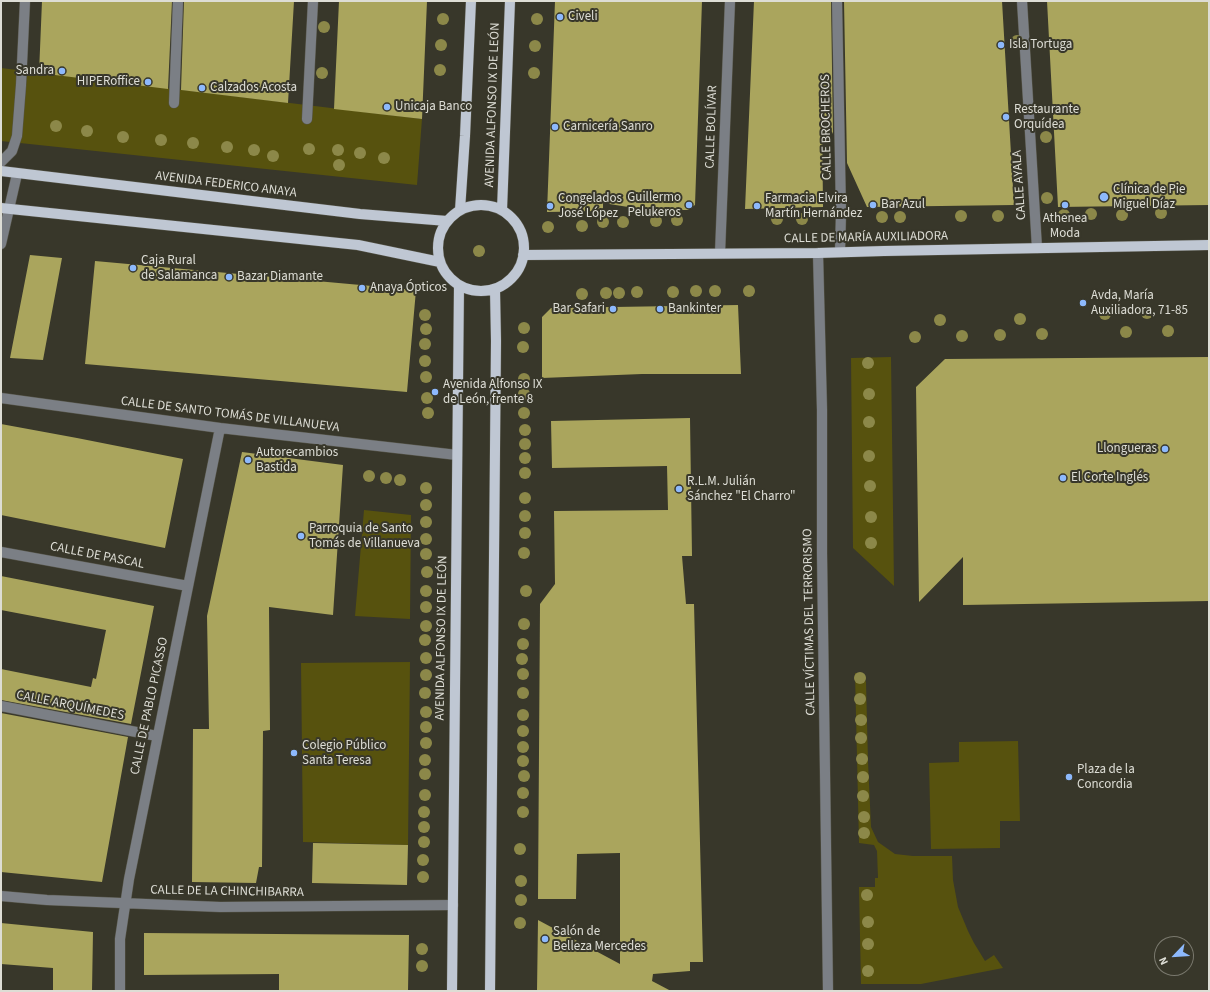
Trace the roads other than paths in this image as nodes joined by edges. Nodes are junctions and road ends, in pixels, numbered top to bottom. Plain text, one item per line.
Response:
1 (25, 1) edge
2 (178, 1) edge
3 (313, 1) edge
4 (471, 1) edge
5 (510, 1) edge
6 (730, 1) edge
7 (837, 1) edge
8 (1022, 1) edge
9 (174, 103) dead end
10 (307, 119) dead end
11 (1, 162) edge
12 (1, 171) edge
13 (17, 174) junction
14 (5, 209) edge
15 (460, 210) junction
16 (502, 210) junction
17 (447, 220) junction
18 (1, 244) edge
19 (1209, 245) edge
20 (1037, 248) junction
21 (840, 252) junction
22 (720, 253) junction
23 (818, 253) junction
24 (523, 255) junction
25 (440, 262) junction
26 (459, 286) junction
27 (495, 289) junction
28 (1, 398) edge
29 (220, 428) junction
30 (457, 455) junction
31 (1, 552) edge
32 (188, 586) junction
33 (1, 706) edge
34 (157, 736) junction
35 (1, 896) edge
36 (126, 903) junction
37 (453, 905) junction
38 (120, 991) edge
39 (452, 991) edge
40 (490, 991) edge
41 (828, 991) edge

1 - 11 street
2 - 9 street
3 - 10 street
4 - 15 main road, AVENIDA ALFONSO IX DE LEÓN
5 - 16 main road, AVENIDA ALFONSO IX DE LEÓN
6 - 22 street, CALLE BOLÍVAR
7 - 21 street, CALLE BROCHEROS
8 - 20 street, CALLE AYALA
12 - 13 main road, AVENIDA FEDERICO ANAYA
13 - 14 street
13 - 17 main road, AVENIDA FEDERICO ANAYA
14 - 18 street
14 - 25 main road
15 - 16 main road
15 - 17 main road
16 - 24 main road
17 - 25 main road
19 - 20 main road, CALLE DE MARÍA AUXILIADORA
20 - 21 main road, CALLE DE MARÍA AUXILIADORA
21 - 23 main road, CALLE DE MARÍA AUXILIADORA
22 - 23 main road, CALLE DE MARÍA AUXILIADORA
22 - 24 main road, CALLE DE MARÍA AUXILIADORA
23 - 41 street, CALLE VÍCTIMAS DEL TERRORISMO
24 - 27 main road
25 - 26 main road
26 - 27 main road
26 - 30 main road, AVENIDA ALFONSO IX DE LEÓN
27 - 40 main road
28 - 29 street, CALLE DE SANTO TOMÁS DE VILLANUEVA
29 - 30 street, CALLE DE SANTO TOMÁS DE VILLANUEVA
29 - 32 street, CALLE DE PABLO PICASSO
30 - 37 main road, AVENIDA ALFONSO IX DE LEÓN
31 - 32 street, CALLE DE PASCAL
32 - 34 street, CALLE DE PABLO PICASSO
33 - 34 street, CALLE ARQUÍMEDES
34 - 36 street, CALLE DE PABLO PICASSO
35 - 36 street, CALLE DE LA CHINCHIBARRA
36 - 37 street, CALLE DE LA CHINCHIBARRA
36 - 38 street, CALLE DE PABLO PICASSO
37 - 39 main road, AVENIDA ALFONSO IX DE LEÓN

